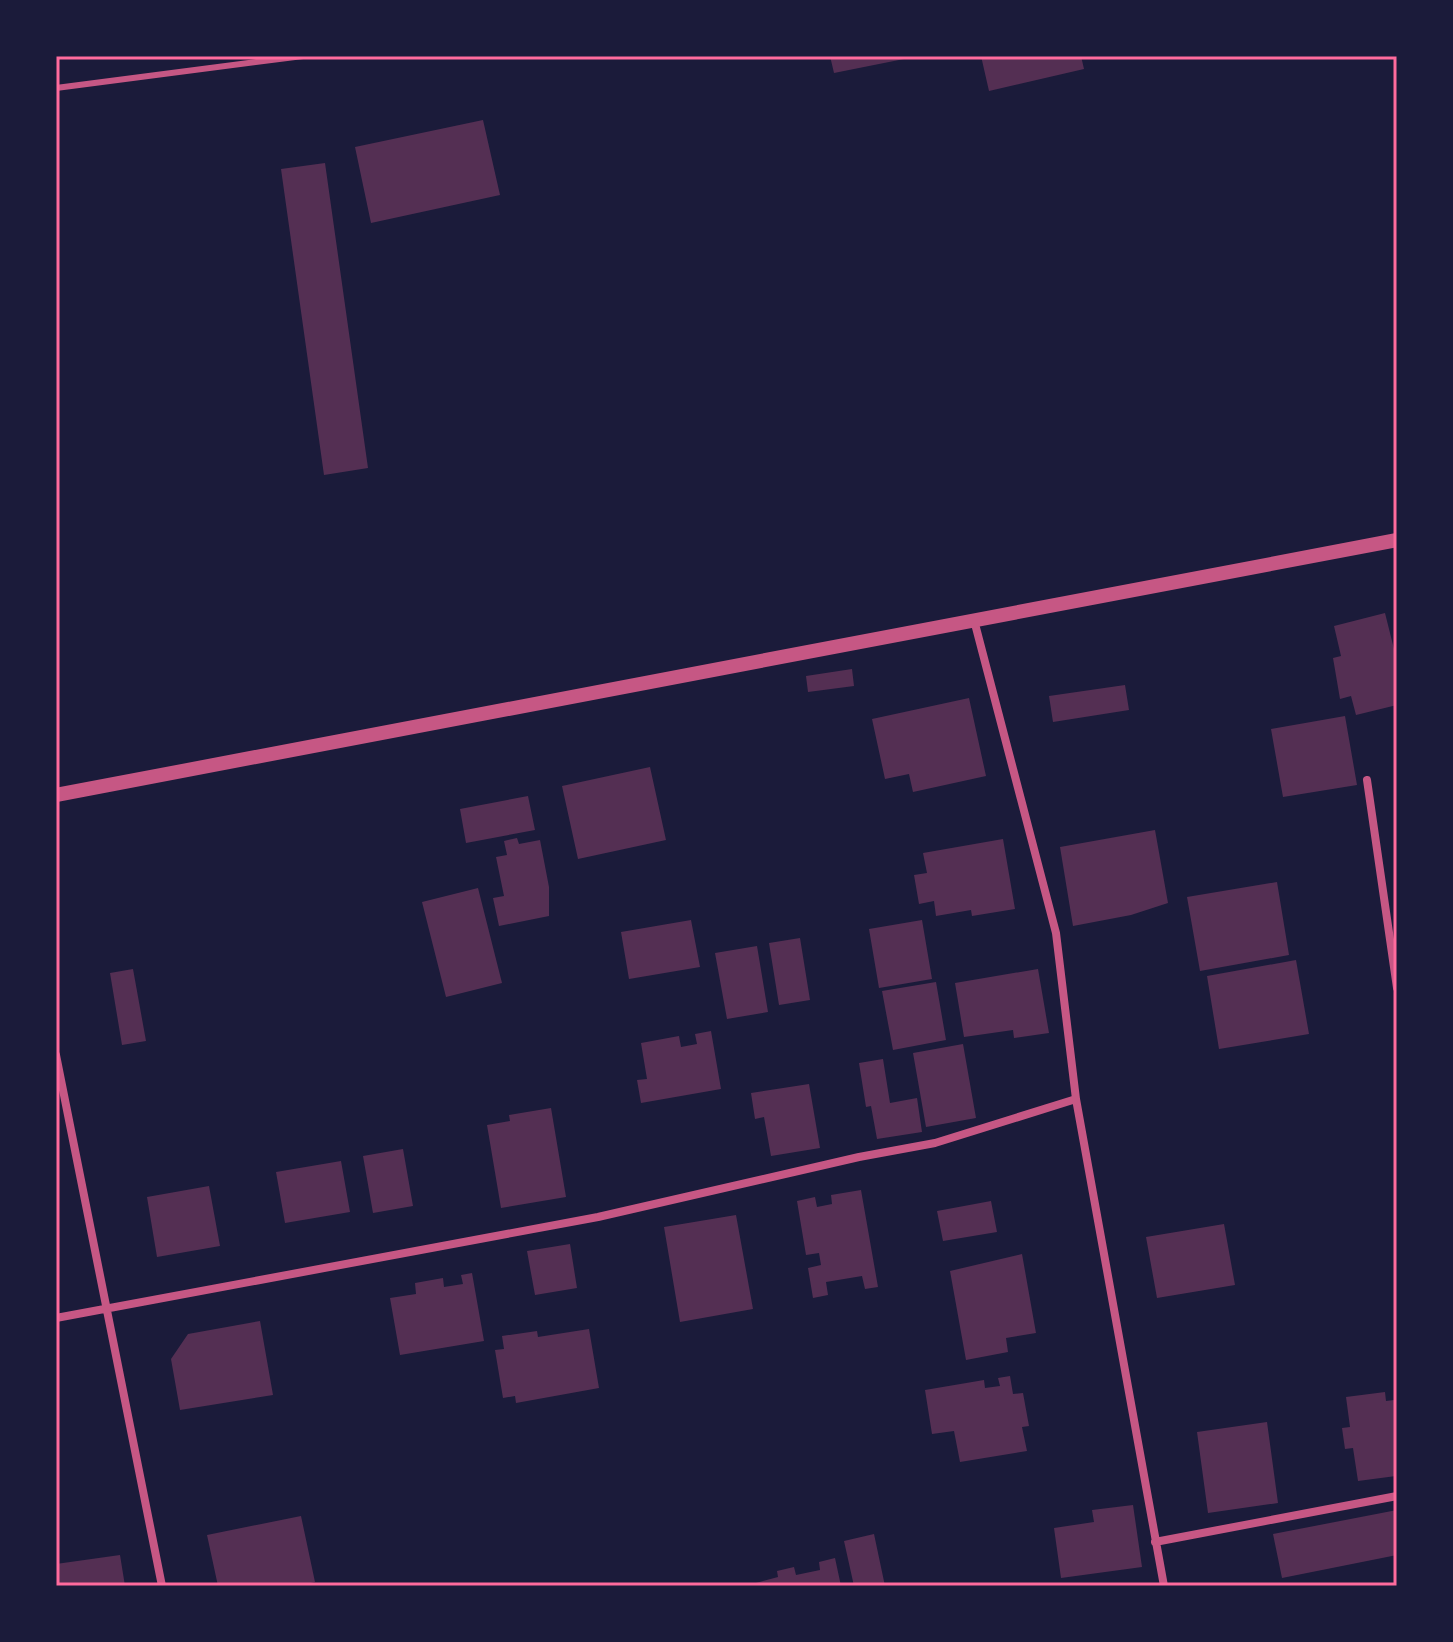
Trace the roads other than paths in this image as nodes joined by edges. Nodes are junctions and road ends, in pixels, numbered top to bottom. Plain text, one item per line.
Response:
1 (303, 56) edge
2 (56, 88) edge
3 (1397, 540) edge
4 (974, 620) junction
5 (1367, 780) dead end
6 (56, 795) edge
7 (1397, 988) edge
8 (56, 1055) edge
9 (1076, 1099) junction
10 (107, 1308) junction
11 (56, 1318) edge
12 (1397, 1496) edge
13 (1155, 1542) junction
14 (162, 1586) edge
15 (1164, 1586) edge

1 - 2 lane
3 - 4 street
4 - 6 street
4 - 9 street
5 - 7 street
8 - 10 street
9 - 10 street
9 - 13 street
10 - 11 street
10 - 14 street
12 - 13 street
13 - 15 street

